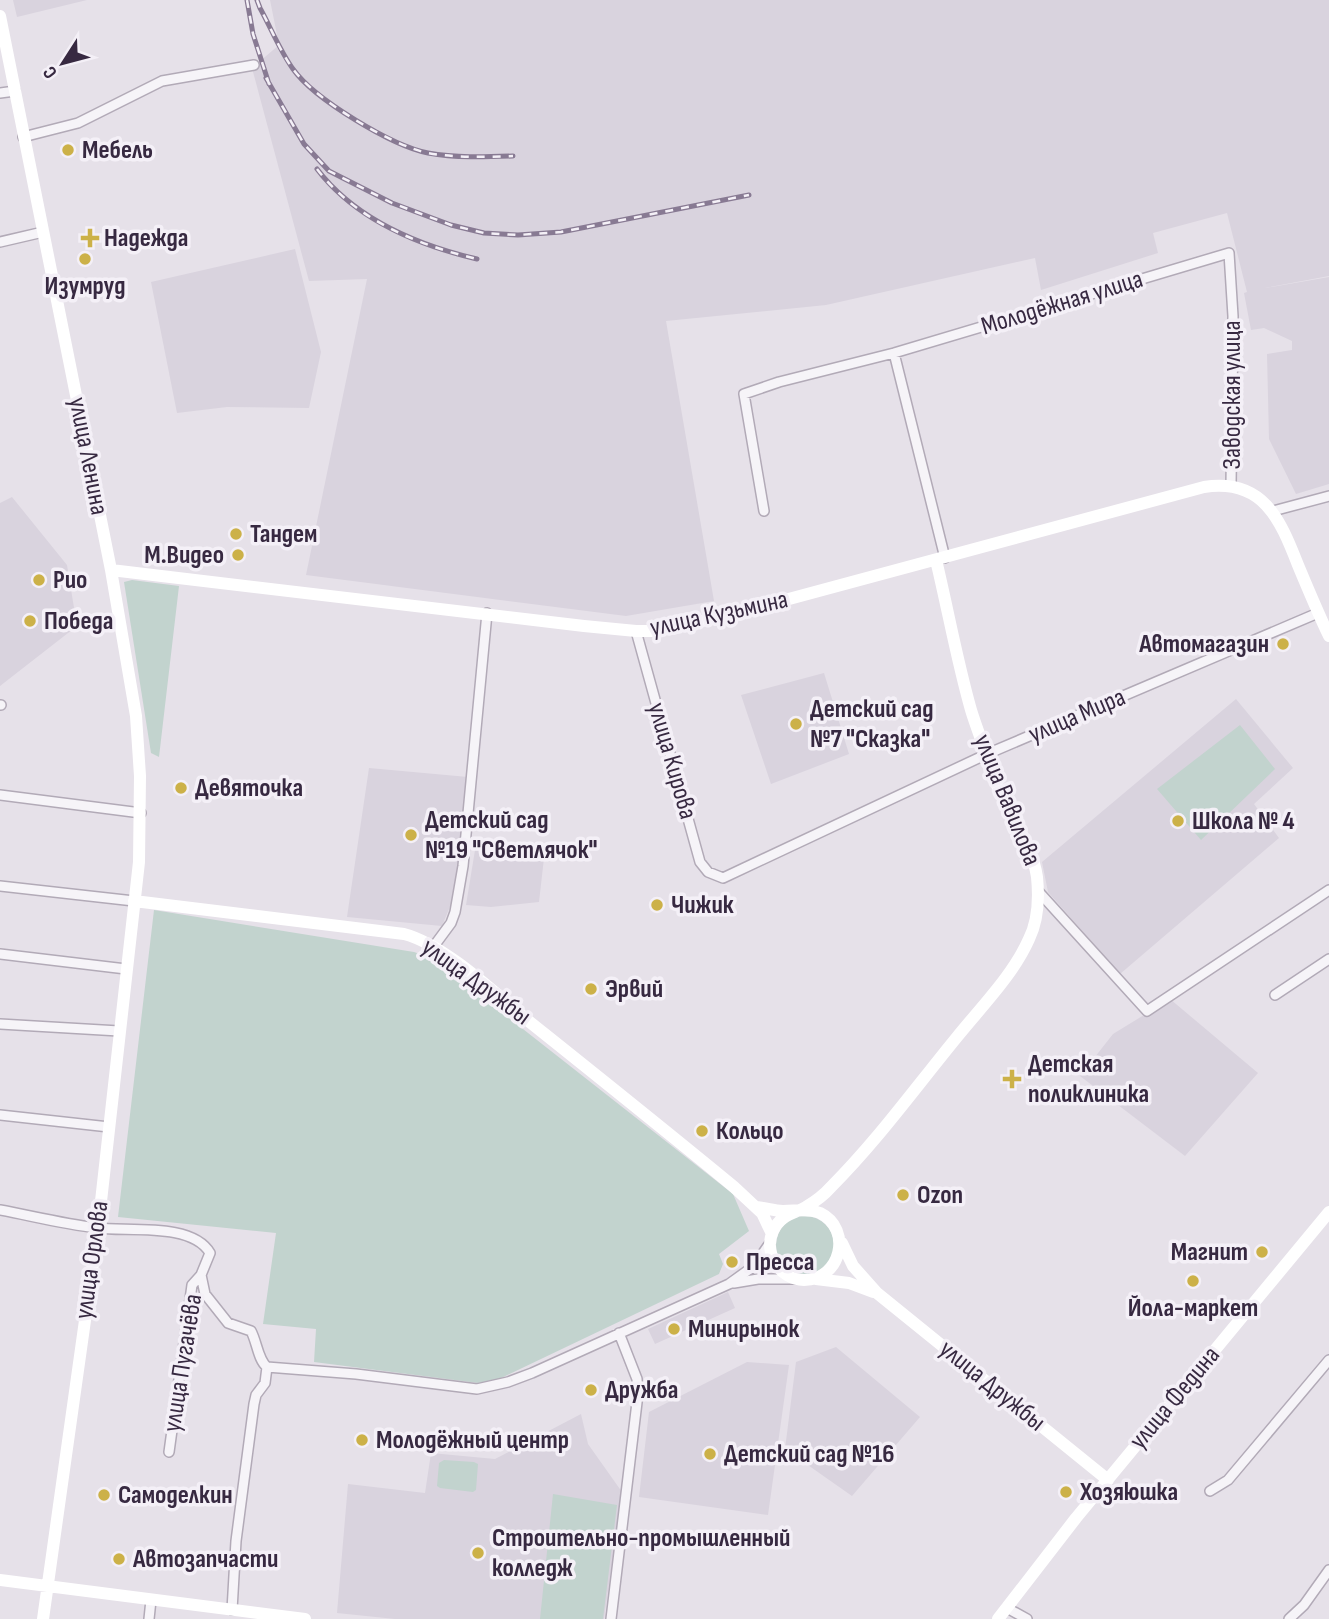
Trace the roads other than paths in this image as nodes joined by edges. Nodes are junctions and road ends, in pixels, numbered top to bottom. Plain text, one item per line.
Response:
1 (0, 16) edge
2 (254, 65) dead end
3 (15, 91) junction
4 (0, 93) edge
5 (23, 137) junction
6 (43, 232) junction
7 (0, 242) edge
8 (1229, 253) joint
9 (894, 353) junction
10 (1231, 486) junction
11 (1329, 496) edge
12 (764, 511) dead end
13 (1273, 511) junction
14 (940, 559) junction
15 (111, 570) junction
16 (487, 613) junction
17 (1318, 613) junction
18 (636, 631) junction
19 (1329, 636) edge
20 (987, 754) junction
21 (0, 795) edge
22 (141, 813) junction
23 (723, 878) joint
24 (0, 886) edge
25 (1329, 890) edge
26 (1038, 891) junction
27 (134, 901) junction
28 (434, 946) junction
29 (0, 954) edge
30 (1329, 959) edge
31 (127, 970) junction
32 (1276, 995) dead end
33 (0, 1024) edge
34 (119, 1031) junction
35 (0, 1115) edge
36 (109, 1127) junction
37 (833, 1185) junction
38 (757, 1207) junction
39 (0, 1210) edge
40 (799, 1210) junction
41 (1329, 1212) edge
42 (0, 1216) edge
43 (98, 1228) junction
44 (837, 1231) junction
45 (771, 1238) junction
46 (201, 1275) junction
47 (798, 1279) junction
48 (814, 1279) junction
49 (729, 1284) junction
50 (877, 1293) junction
51 (619, 1333) junction
52 (1329, 1360) edge
53 (267, 1367) junction
54 (169, 1452) dead end
55 (1108, 1480) junction
56 (1210, 1491) dead end
57 (1329, 1570) edge
58 (0, 1580) edge
59 (47, 1586) junction
60 (151, 1600) junction
61 (232, 1611) junction
62 (1002, 1614) edge
63 (43, 1619) edge
64 (149, 1619) edge
65 (305, 1619) edge
66 (611, 1619) edge
67 (1027, 1619) edge
68 (1289, 1619) edge

1 - 3 street, улица Ленина
2 - 5 street
3 - 4 street
3 - 5 street, улица Ленина
5 - 6 street, улица Ленина
6 - 7 street
6 - 15 street, улица Ленина
8 - 9 street, Молодёжная улица
8 - 10 street, Заводская улица
9 - 12 street
9 - 14 street, улица Вавилова
10 - 13 street, Заводская улица
10 - 14 street, улица Кузьмина
11 - 13 street
13 - 17 street, Заводская улица
14 - 18 street, улица Кузьмина
14 - 20 street, улица Вавилова
15 - 16 street, улица Кузьмина
15 - 22 street, улица Ленина
16 - 18 street, улица Кузьмина
16 - 28 street
17 - 19 street, Заводская улица
17 - 20 street, улица Мира
18 - 23 street, улица Кирова
20 - 23 street, улица Мира
20 - 26 street, улица Вавилова
21 - 22 street
22 - 27 street, улица Ленина
24 - 27 street
25 - 26 street
26 - 37 street, улица Вавилова
27 - 28 street, улица Дружбы
27 - 31 street, улица Орлова
28 - 38 street, улица Дружбы
29 - 31 street
30 - 32 street
31 - 34 street, улица Орлова
33 - 34 street
34 - 36 street, улица Орлова
35 - 36 street
36 - 43 street, улица Орлова
37 - 40 street, улица Вавилова
37 - 44 street
38 - 40 street
38 - 45 street
39 - 42 street
39 - 43 street
40 - 44 street
40 - 45 street
41 - 55 street, улица Федина
43 - 46 street, улица Пугачёва
43 - 59 street, улица Орлова
44 - 48 street
44 - 50 street
45 - 47 street
45 - 49 street
46 - 53 street, улица Пугачёва
46 - 54 street, улица Пугачёва
47 - 48 street
47 - 49 street
48 - 50 street
49 - 51 street
50 - 55 street, улица Дружбы
51 - 53 street
51 - 66 street
52 - 56 street
53 - 61 street
55 - 62 street, улица Федина
57 - 68 street
58 - 59 street
59 - 60 street
59 - 63 street, улица Орлова
60 - 61 street
60 - 64 street
61 - 65 street
62 - 67 street

